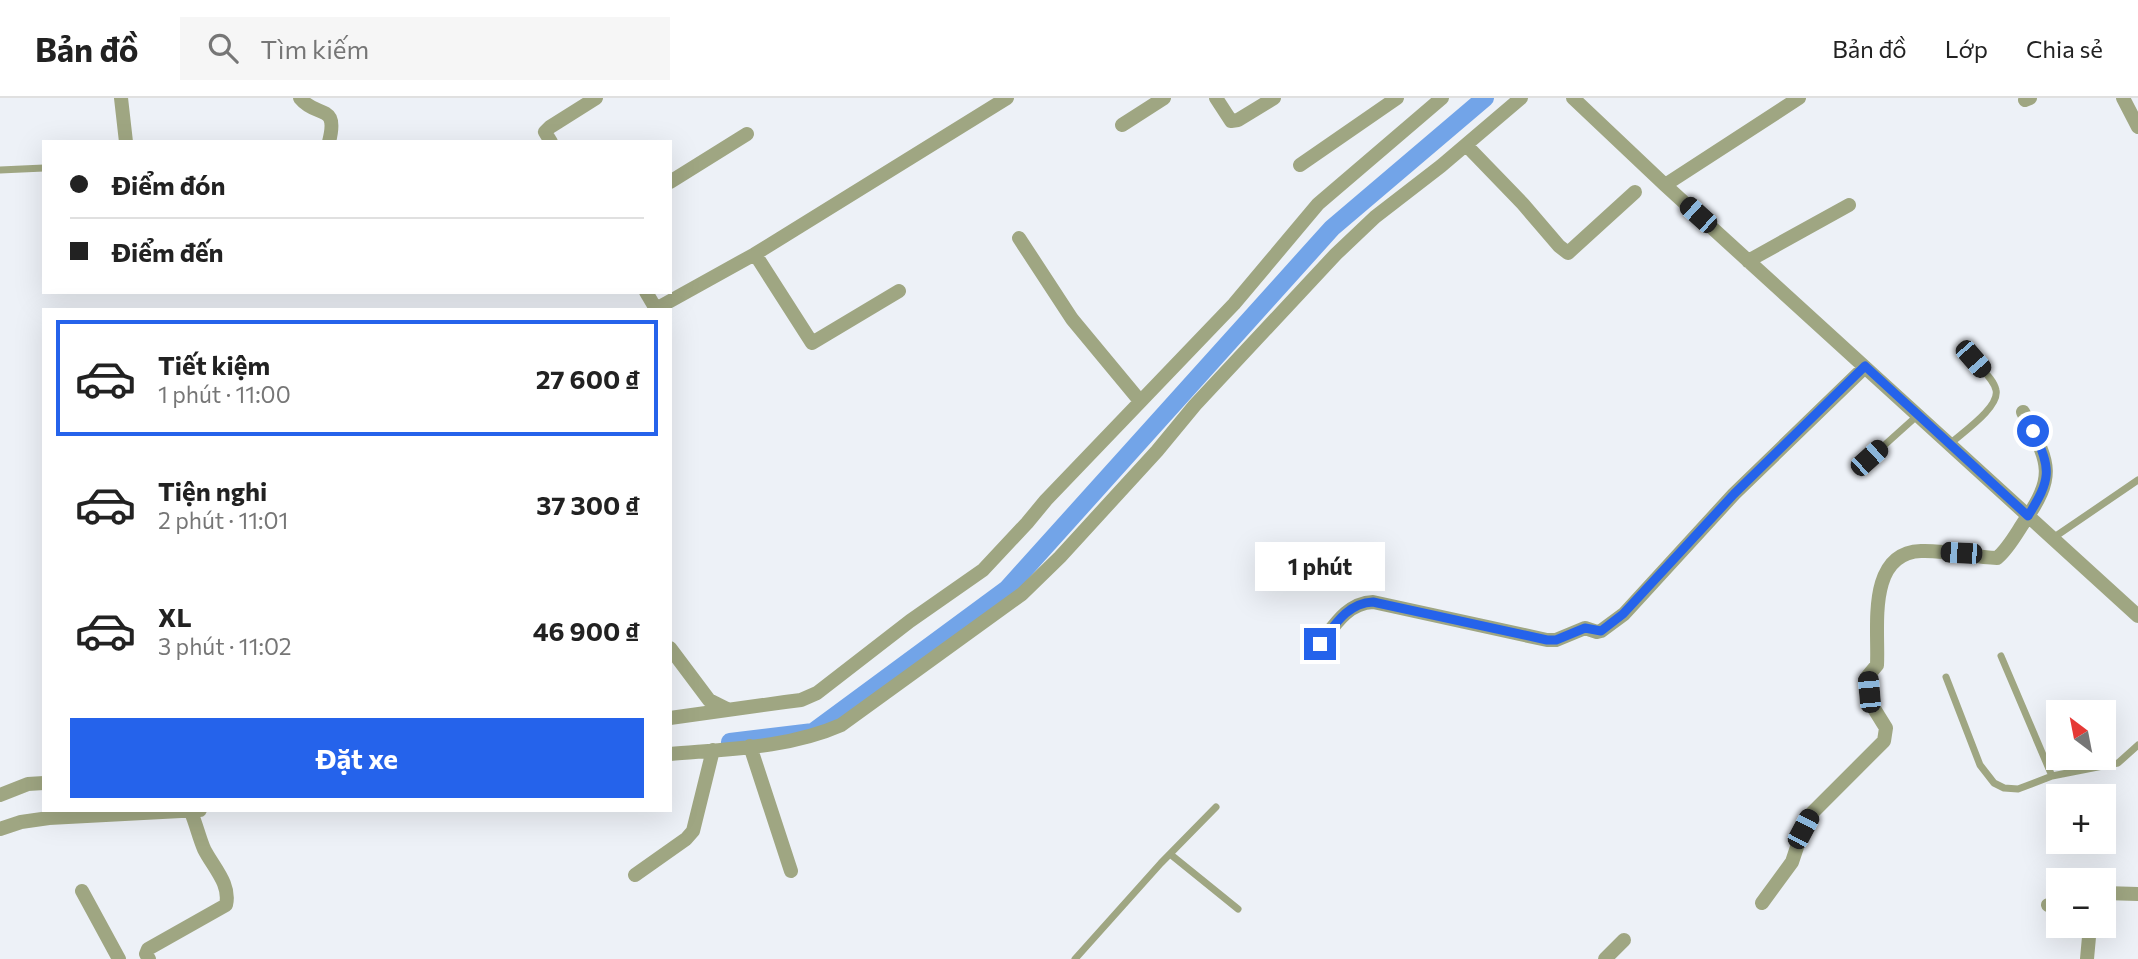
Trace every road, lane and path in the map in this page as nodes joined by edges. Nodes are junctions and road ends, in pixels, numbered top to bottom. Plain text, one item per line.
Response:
1 (121, 98) edge
2 (300, 98) edge
3 (596, 98) edge
4 (1007, 98) edge
5 (1164, 98) edge
6 (1216, 98) edge
7 (1274, 98) edge
8 (1397, 98) edge
9 (1442, 98) edge
10 (1521, 98) edge
11 (1573, 98) edge
12 (1799, 98) edge
13 (2123, 98) edge
14 (1122, 125) dead end
15 (2138, 127) edge
16 (747, 134) dead end
17 (126, 140) edge
18 (330, 140) edge
19 (550, 140) edge
20 (1466, 145) junction
21 (1300, 164) dead end
22 (42, 168) edge
23 (0, 170) edge
24 (672, 181) edge
25 (1665, 185) junction
26 (1635, 192) dead end
27 (1849, 205) dead end
28 (1019, 238) dead end
29 (755, 254) junction
30 (1748, 261) junction
31 (899, 291) dead end
32 (657, 308) edge
33 (1973, 359) dead end
34 (1865, 366) junction
35 (1140, 401) junction
36 (2023, 412) dead end
37 (1918, 414) junction
38 (1951, 443) junction
39 (1869, 458) dead end
40 (2138, 480) edge
41 (2028, 516) junction
42 (2053, 539) junction
43 (2138, 616) edge
44 (1320, 644) dead end
45 (672, 651) edge
46 (2001, 656) dead end
47 (1946, 677) dead end
48 (728, 709) junction
49 (672, 718) edge
50 (2138, 745) edge
51 (750, 746) junction
52 (713, 750) junction
53 (672, 754) edge
54 (2052, 776) junction
55 (42, 783) edge
56 (0, 795) edge
57 (1216, 807) dead end
58 (175, 812) edge
59 (196, 812) edge
60 (0, 829) edge
61 (1170, 854) junction
62 (791, 871) dead end
63 (635, 875) dead end
64 (82, 891) dead end
65 (2116, 893) edge
66 (2138, 894) edge
67 (1762, 903) dead end
68 (1238, 909) dead end
69 (2089, 938) edge
70 (1624, 940) dead end
71 (148, 955) edge
72 (119, 959) edge
73 (128, 959) edge
74 (1075, 959) edge
75 (1605, 959) edge
76 (2087, 959) edge

1 - 17 street
2 - 18 street
3 - 19 street
4 - 29 street
5 - 14 street
6 - 7 street
8 - 21 street
9 - 35 street
10 - 20 street
11 - 25 street
12 - 25 street
13 - 15 street
16 - 24 street
20 - 26 street
20 - 51 street
22 - 23 lane
25 - 30 street
27 - 30 street
28 - 35 street
29 - 31 street
29 - 32 street
30 - 34 street
33 - 38 lane
34 - 37 street
34 - 44 street
35 - 48 street
36 - 41 street
37 - 38 street
37 - 39 lane
38 - 41 street
40 - 42 lane
41 - 42 street
41 - 67 street
42 - 43 street
45 - 48 street
46 - 54 lane
47 - 54 lane
48 - 49 street
50 - 54 lane
51 - 52 street
51 - 62 street
52 - 53 street
52 - 63 street
55 - 56 street
57 - 61 lane
58 - 60 street
59 - 71 street
61 - 68 lane
61 - 74 lane
64 - 72 street
65 - 66 street
69 - 76 street
70 - 75 street
71 - 73 street

